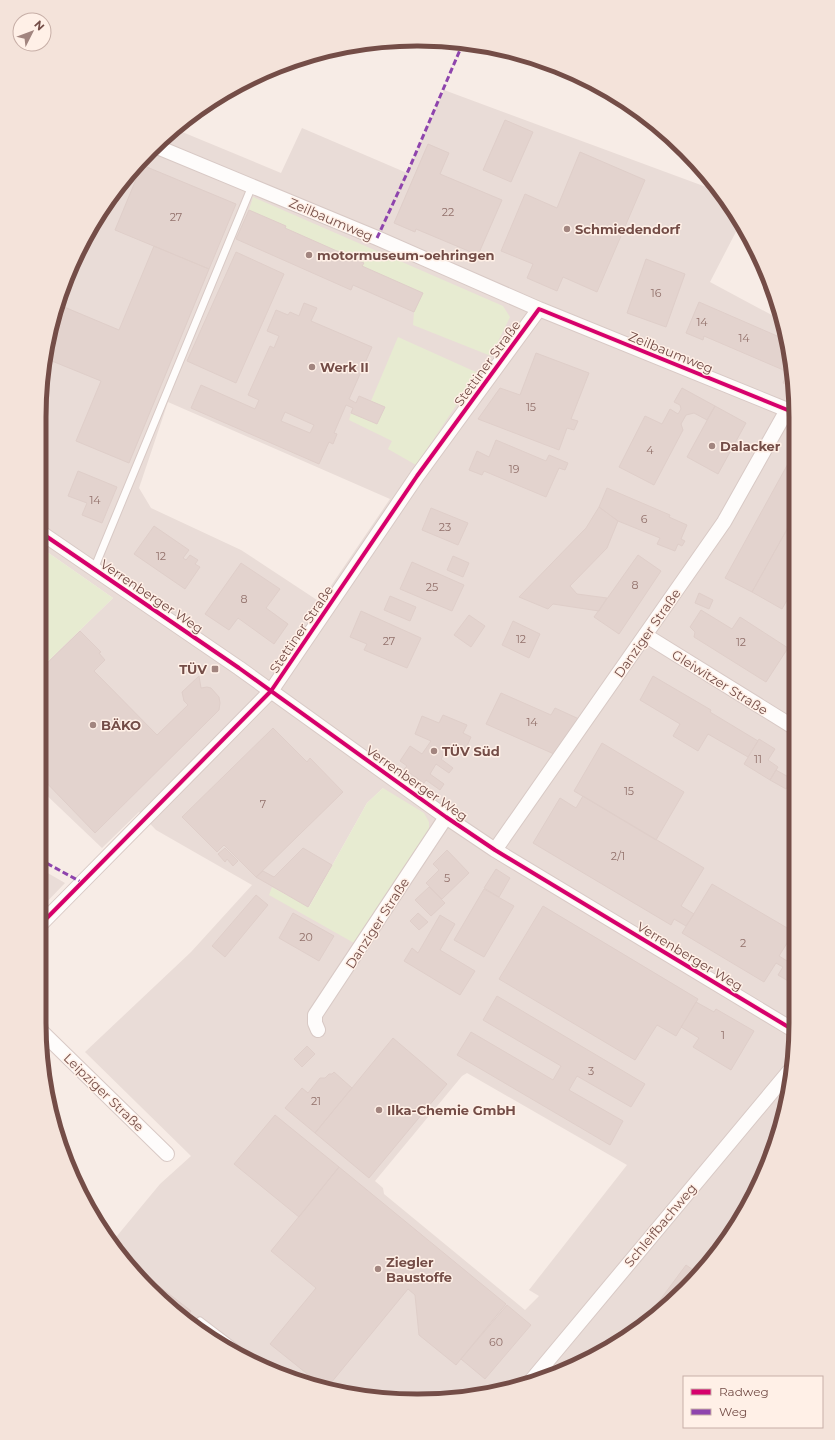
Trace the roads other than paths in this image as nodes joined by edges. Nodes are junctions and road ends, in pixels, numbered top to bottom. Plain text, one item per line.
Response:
1 (161, 149) edge
2 (252, 186) junction
3 (539, 309) junction
4 (789, 410) edge
5 (789, 415) edge
6 (46, 536) edge
7 (94, 569) junction
8 (646, 635) junction
9 (271, 691) junction
10 (789, 724) edge
11 (446, 818) junction
12 (495, 850) junction
13 (46, 919) edge
14 (789, 1027) edge
15 (318, 1030) dead end
16 (47, 1036) edge
17 (785, 1076) edge
18 (167, 1154) dead end
19 (199, 1322) edge
20 (222, 1338) edge
21 (537, 1374) edge

1 - 2 street, Zeilbaumweg
2 - 3 street, Zeilbaumweg
2 - 7 lane
3 - 4 street, Zeilbaumweg
3 - 9 street, Stettiner Straße
5 - 8 street, Danziger Straße
6 - 7 street, Verrenberger Weg
7 - 9 street, Verrenberger Weg
8 - 10 street, Gleiwitzer Straße
8 - 12 street, Danziger Straße
9 - 11 street, Verrenberger Weg
9 - 13 street, Stettiner Straße
11 - 12 street, Verrenberger Weg
11 - 15 street, Danziger Straße
12 - 14 street, Verrenberger Weg
16 - 18 street, Leipziger Straße
17 - 21 street, Schleifbachweg
19 - 20 lane

